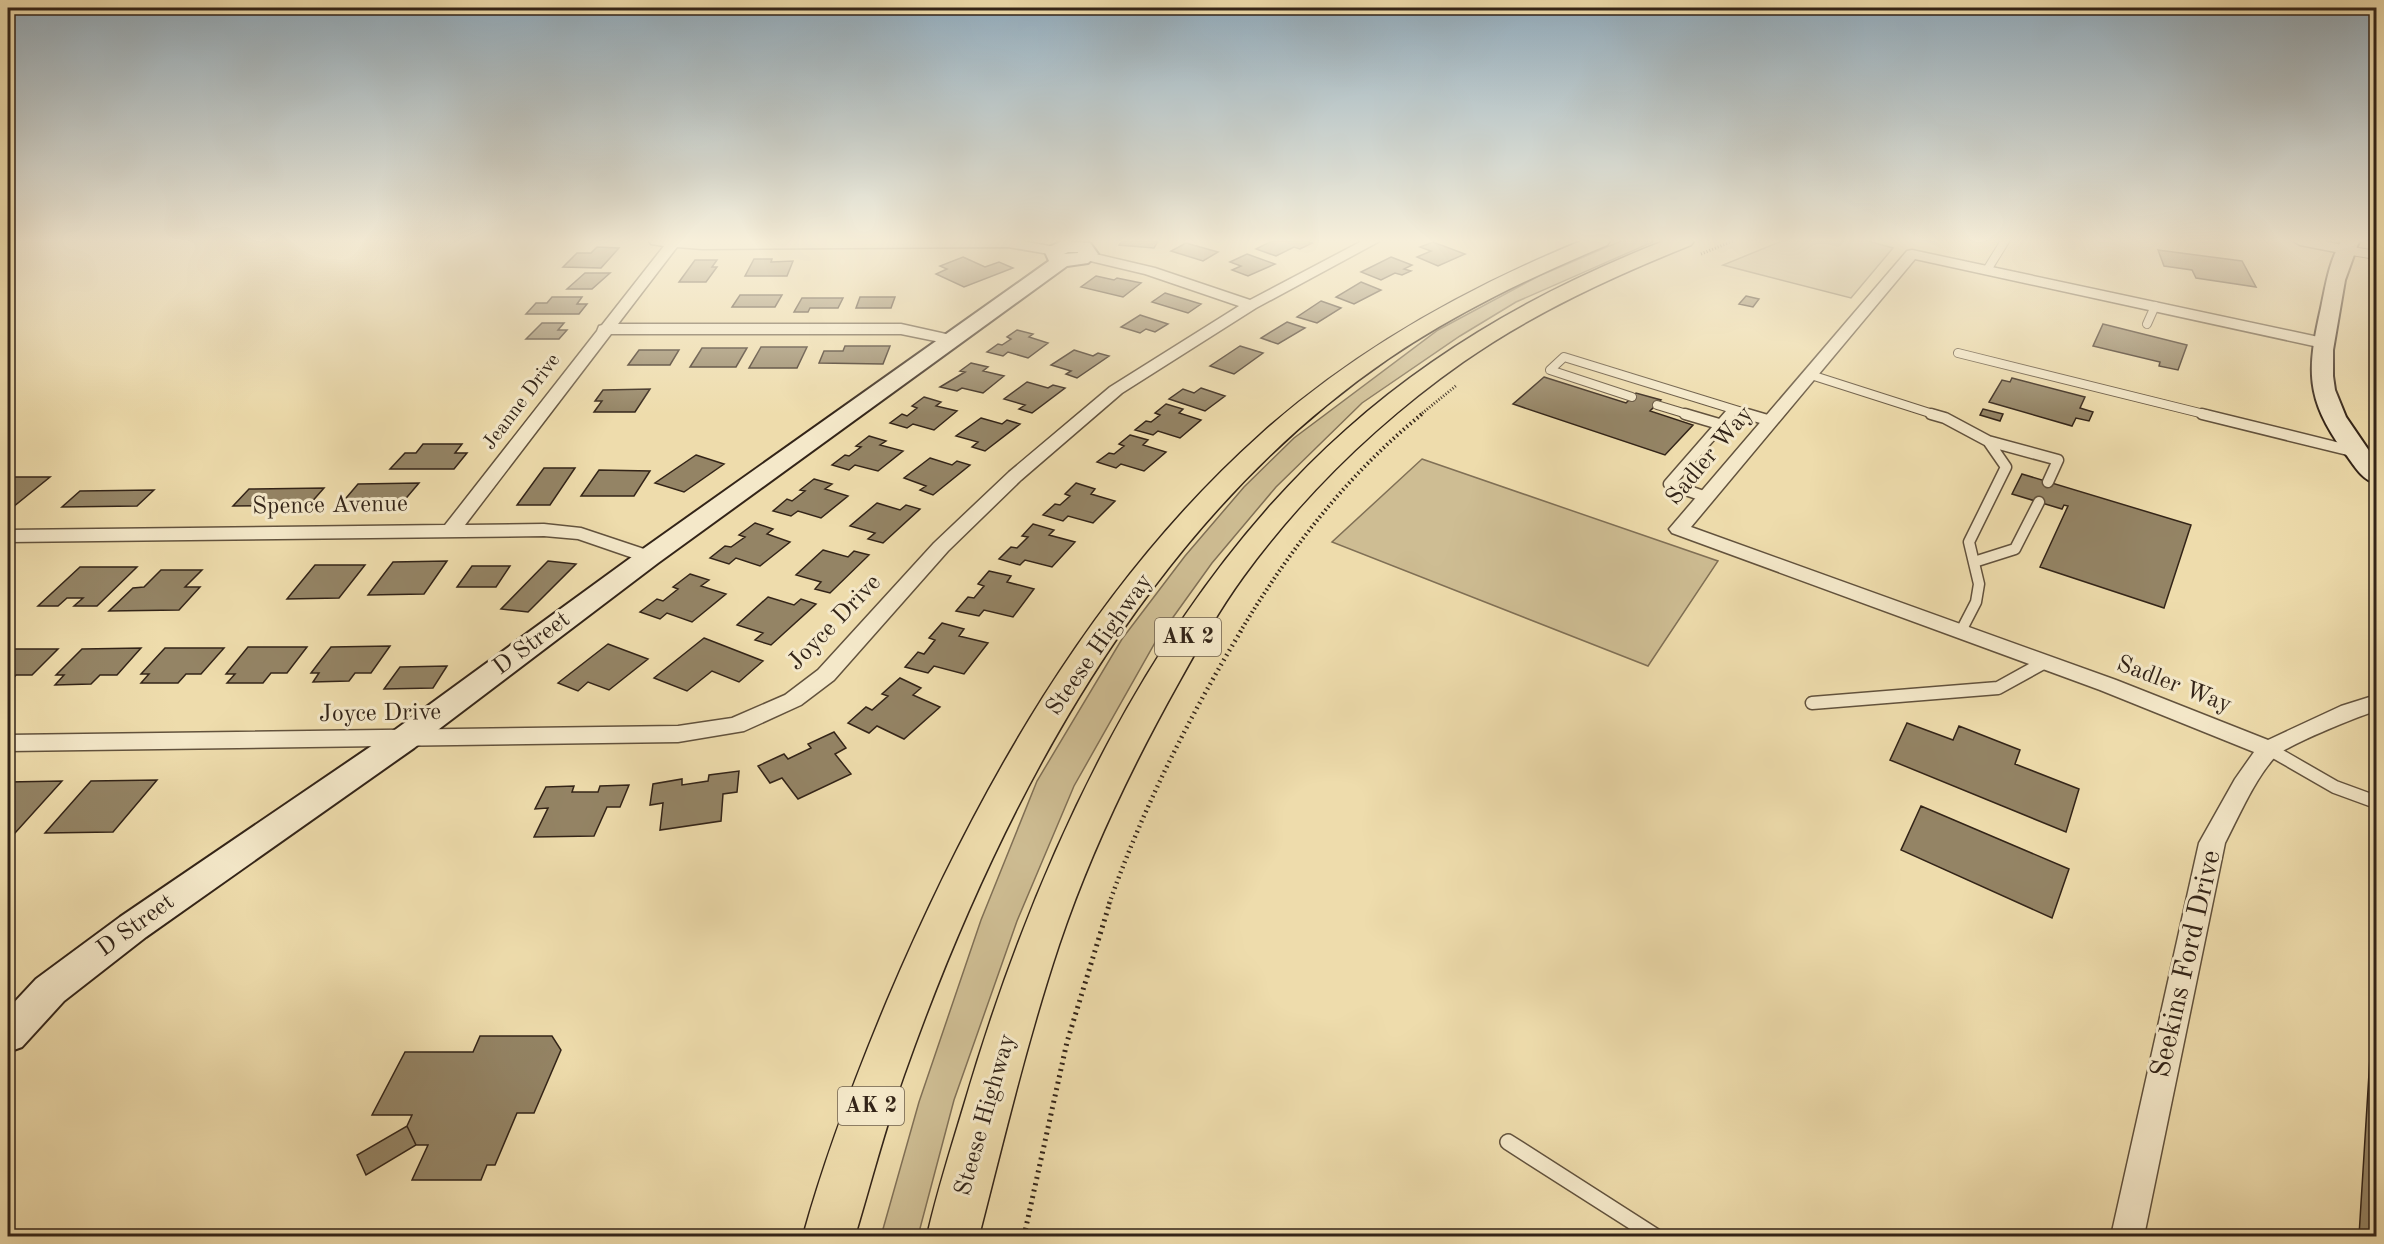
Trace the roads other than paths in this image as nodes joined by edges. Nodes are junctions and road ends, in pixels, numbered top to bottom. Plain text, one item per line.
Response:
1 (625, 299) edge
2 (1010, 299) edge
3 (1236, 299) edge
4 (1262, 299) edge
5 (1473, 299) edge
6 (1553, 299) edge
7 (1874, 299) edge
8 (2123, 299) edge
9 (2333, 299) edge
10 (1251, 305) junction
11 (2155, 306) junction
12 (2147, 324) dead end
13 (604, 329) junction
14 (950, 339) junction
15 (2323, 343) junction
16 (1958, 353) dead end
17 (1811, 375) junction
18 (1632, 397) dead end
19 (1657, 405) dead end
20 (1733, 410) junction
21 (1771, 421) junction
22 (1719, 424) junction
23 (1988, 441) junction
24 (2356, 453) junction
25 (2376, 476) edge
26 (2048, 482) dead end
27 (1706, 497) junction
28 (2039, 502) dead end
29 (451, 531) junction
30 (8, 536) edge
31 (649, 557) junction
32 (1974, 562) junction
33 (1961, 631) junction
34 (2045, 662) junction
35 (1812, 703) dead end
36 (2376, 703) edge
37 (403, 740) junction
38 (8, 743) edge
39 (2270, 748) junction
40 (2376, 802) edge
41 (8, 1035) edge
42 (1508, 1142) dead end
43 (829, 1236) edge
44 (953, 1236) edge
45 (1655, 1236) edge
46 (2128, 1236) edge

1 - 13 street, Jeanne Drive
2 - 14 street, D Street
3 - 10 street, Jeanne Drive
4 - 10 street, Joyce Drive
5 - 43 highway, Steese Highway / AK 2
6 - 44 highway, Steese Highway / AK 2
7 - 17 street, Sadler Way
8 - 11 street, Sadler Way
9 - 15 street
10 - 37 street, Joyce Drive
11 - 12 lane
11 - 15 street, Sadler Way
13 - 14 street
13 - 29 street, Jeanne Drive
14 - 31 street, D Street
15 - 24 street
16 - 24 lane
17 - 21 street, Sadler Way
17 - 23 lane
18 - 20 lane
19 - 22 lane
20 - 21 lane
20 - 22 lane
21 - 27 street, Sadler Way
22 - 27 lane
23 - 26 lane
23 - 32 lane
24 - 25 street
27 - 33 street, Sadler Way
28 - 32 lane
29 - 30 street, Spence Avenue
29 - 31 street, Spence Avenue
31 - 37 street, D Street
32 - 33 lane
33 - 34 street, Sadler Way
34 - 35 lane
34 - 39 street, Sadler Way
36 - 39 street, Seekins Ford Drive
37 - 38 street, Joyce Drive
37 - 41 street, D Street
39 - 40 lane
39 - 46 street, Seekins Ford Drive
42 - 45 lane

